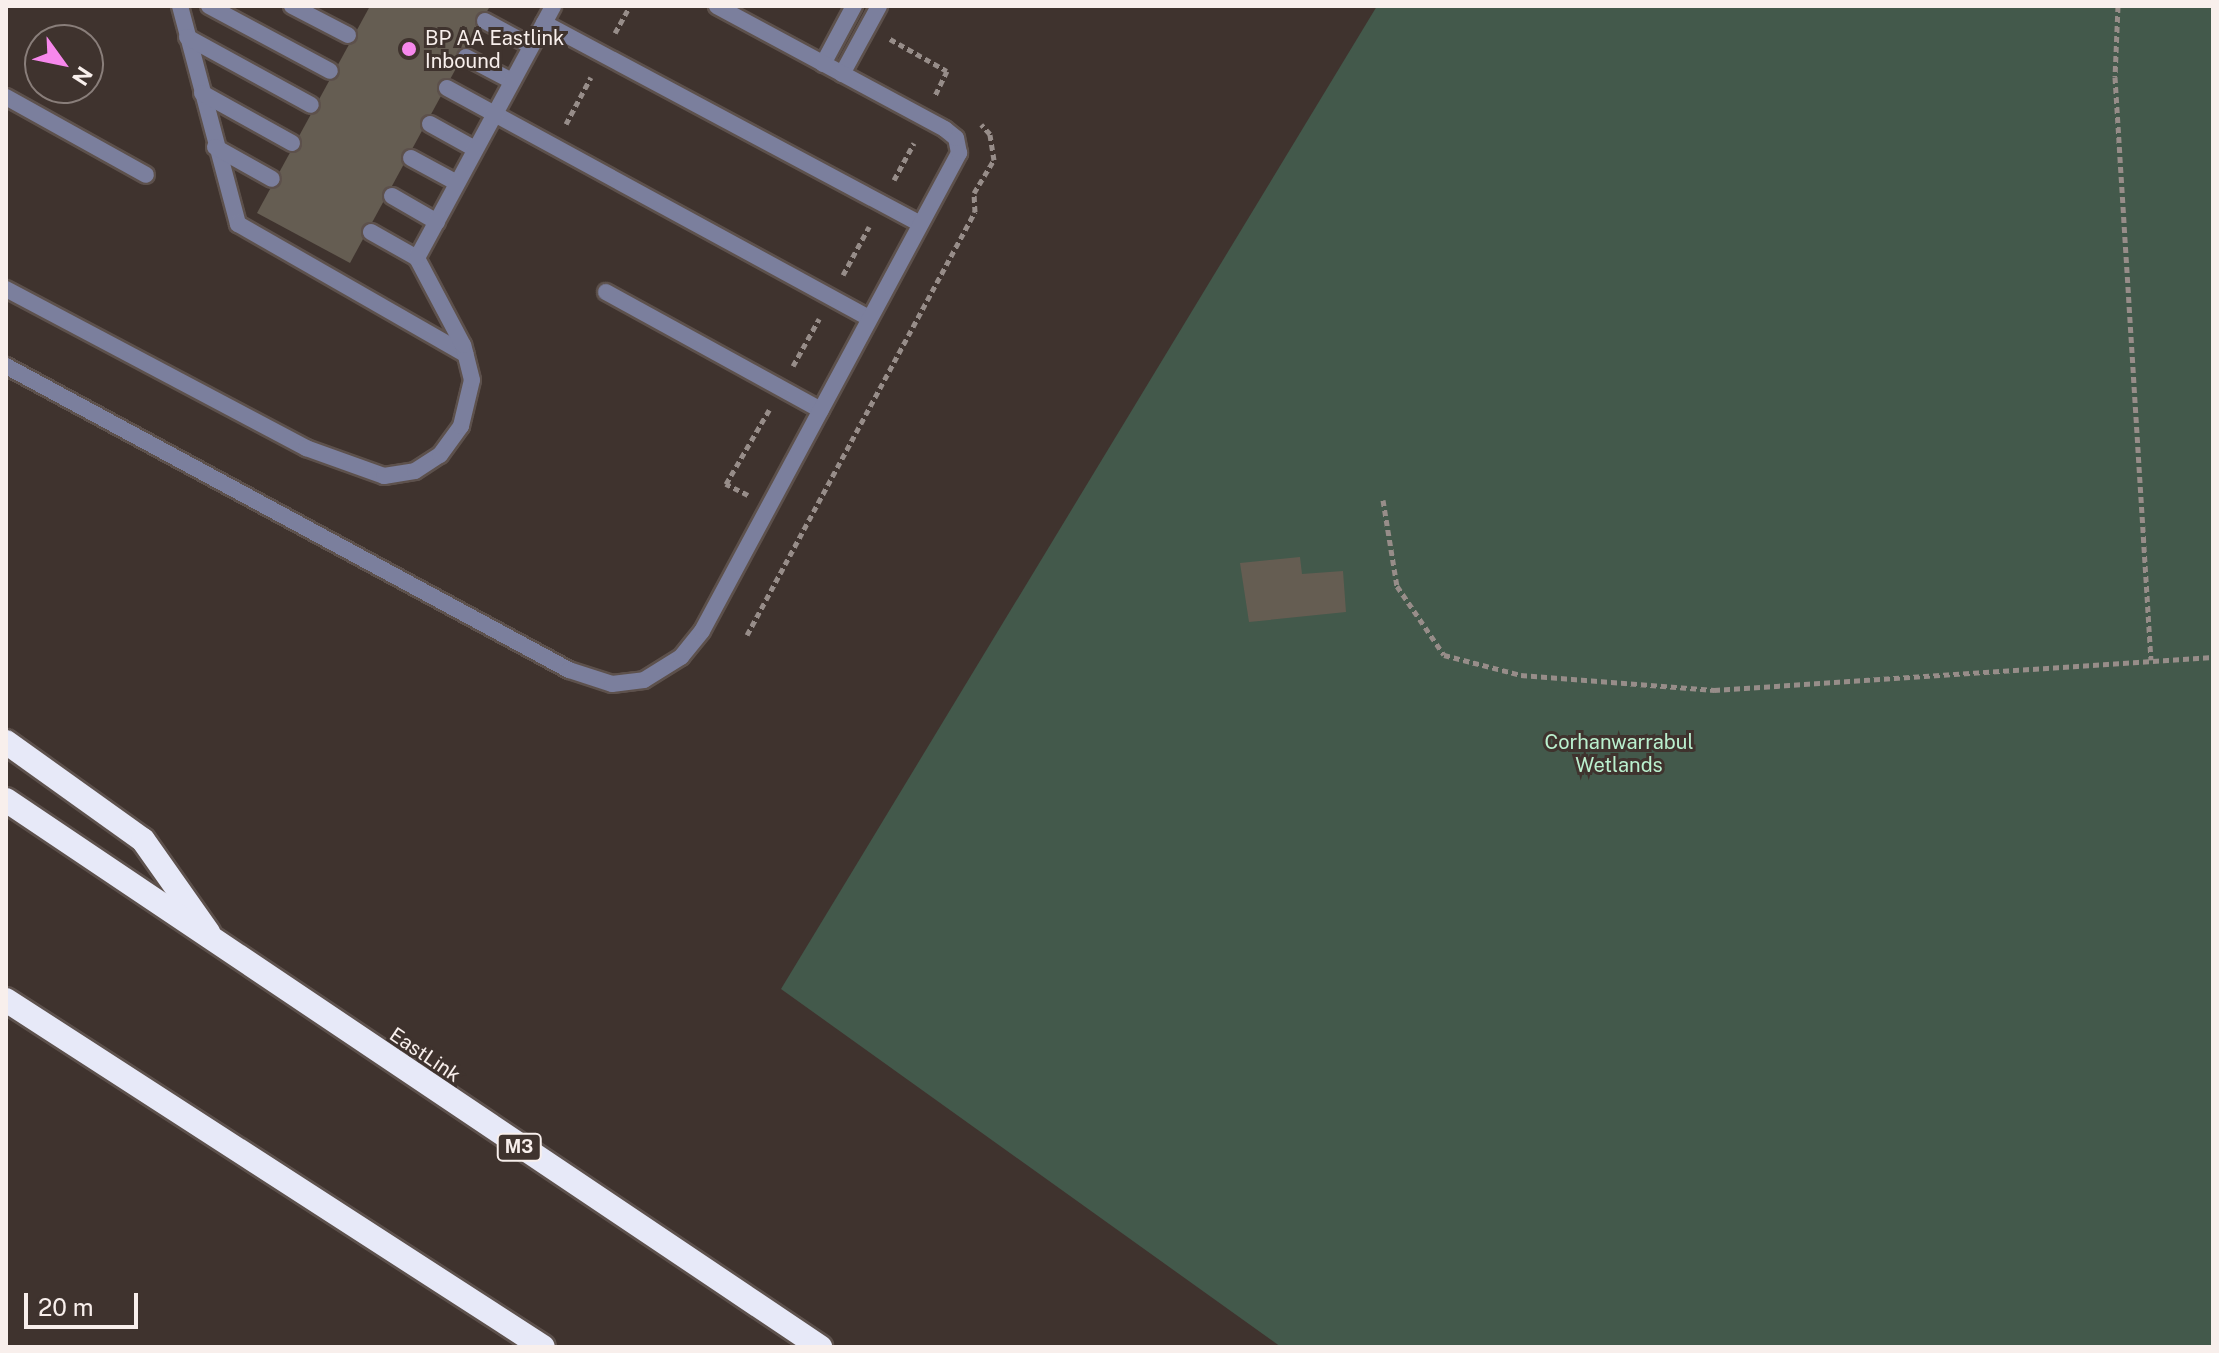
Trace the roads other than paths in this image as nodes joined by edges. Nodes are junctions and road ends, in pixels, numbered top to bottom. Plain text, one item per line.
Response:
1 (180, 6) edge
2 (209, 6) edge
3 (292, 6) edge
4 (717, 6) edge
5 (754, 6) edge
6 (854, 6) edge
7 (879, 6) edge
8 (546, 12) edge
9 (485, 21) dead end
10 (746, 22) junction
11 (348, 35) dead end
12 (187, 37) junction
13 (531, 46) junction
14 (466, 57) dead end
15 (823, 64) junction
16 (330, 71) dead end
17 (842, 74) junction
18 (512, 81) junction
19 (447, 88) dead end
20 (202, 93) junction
21 (6, 97) edge
22 (311, 105) dead end
23 (495, 113) junction
24 (430, 124) dead end
25 (292, 143) dead end
26 (215, 147) junction
27 (475, 149) junction
28 (411, 158) dead end
29 (146, 175) dead end
30 (272, 179) dead end
31 (457, 183) junction
32 (392, 196) dead end
33 (437, 222) junction
34 (920, 224) junction
35 (371, 232) dead end
36 (417, 258) junction
37 (6, 289) edge
38 (606, 292) dead end
39 (869, 318) junction
40 (465, 354) junction
41 (6, 366) edge
42 (821, 410) junction
43 (6, 742) edge
44 (6, 800) edge
45 (218, 947) junction
46 (6, 1000) edge
47 (543, 1347) edge
48 (820, 1347) edge

1 - 12 lane
2 - 16 lane
3 - 11 lane
4 - 10 lane
5 - 10 lane
6 - 15 lane
7 - 17 lane
8 - 13 lane
8 - 34 lane
9 - 13 lane
10 - 15 lane
12 - 20 lane
12 - 22 lane
13 - 18 lane
14 - 18 lane
15 - 17 lane
17 - 34 lane
18 - 23 lane
19 - 23 lane
20 - 25 lane
20 - 26 lane
21 - 29 lane
23 - 27 lane
23 - 39 lane
24 - 27 lane
26 - 30 lane
26 - 40 lane
27 - 31 lane
28 - 31 lane
31 - 33 lane
32 - 33 lane
33 - 36 lane
34 - 39 lane
35 - 36 lane
36 - 40 lane
37 - 40 lane
38 - 42 lane
39 - 42 lane
41 - 42 lane
43 - 45 highway
44 - 45 highway, EastLink / M3
45 - 48 highway, EastLink / M3
46 - 47 highway

